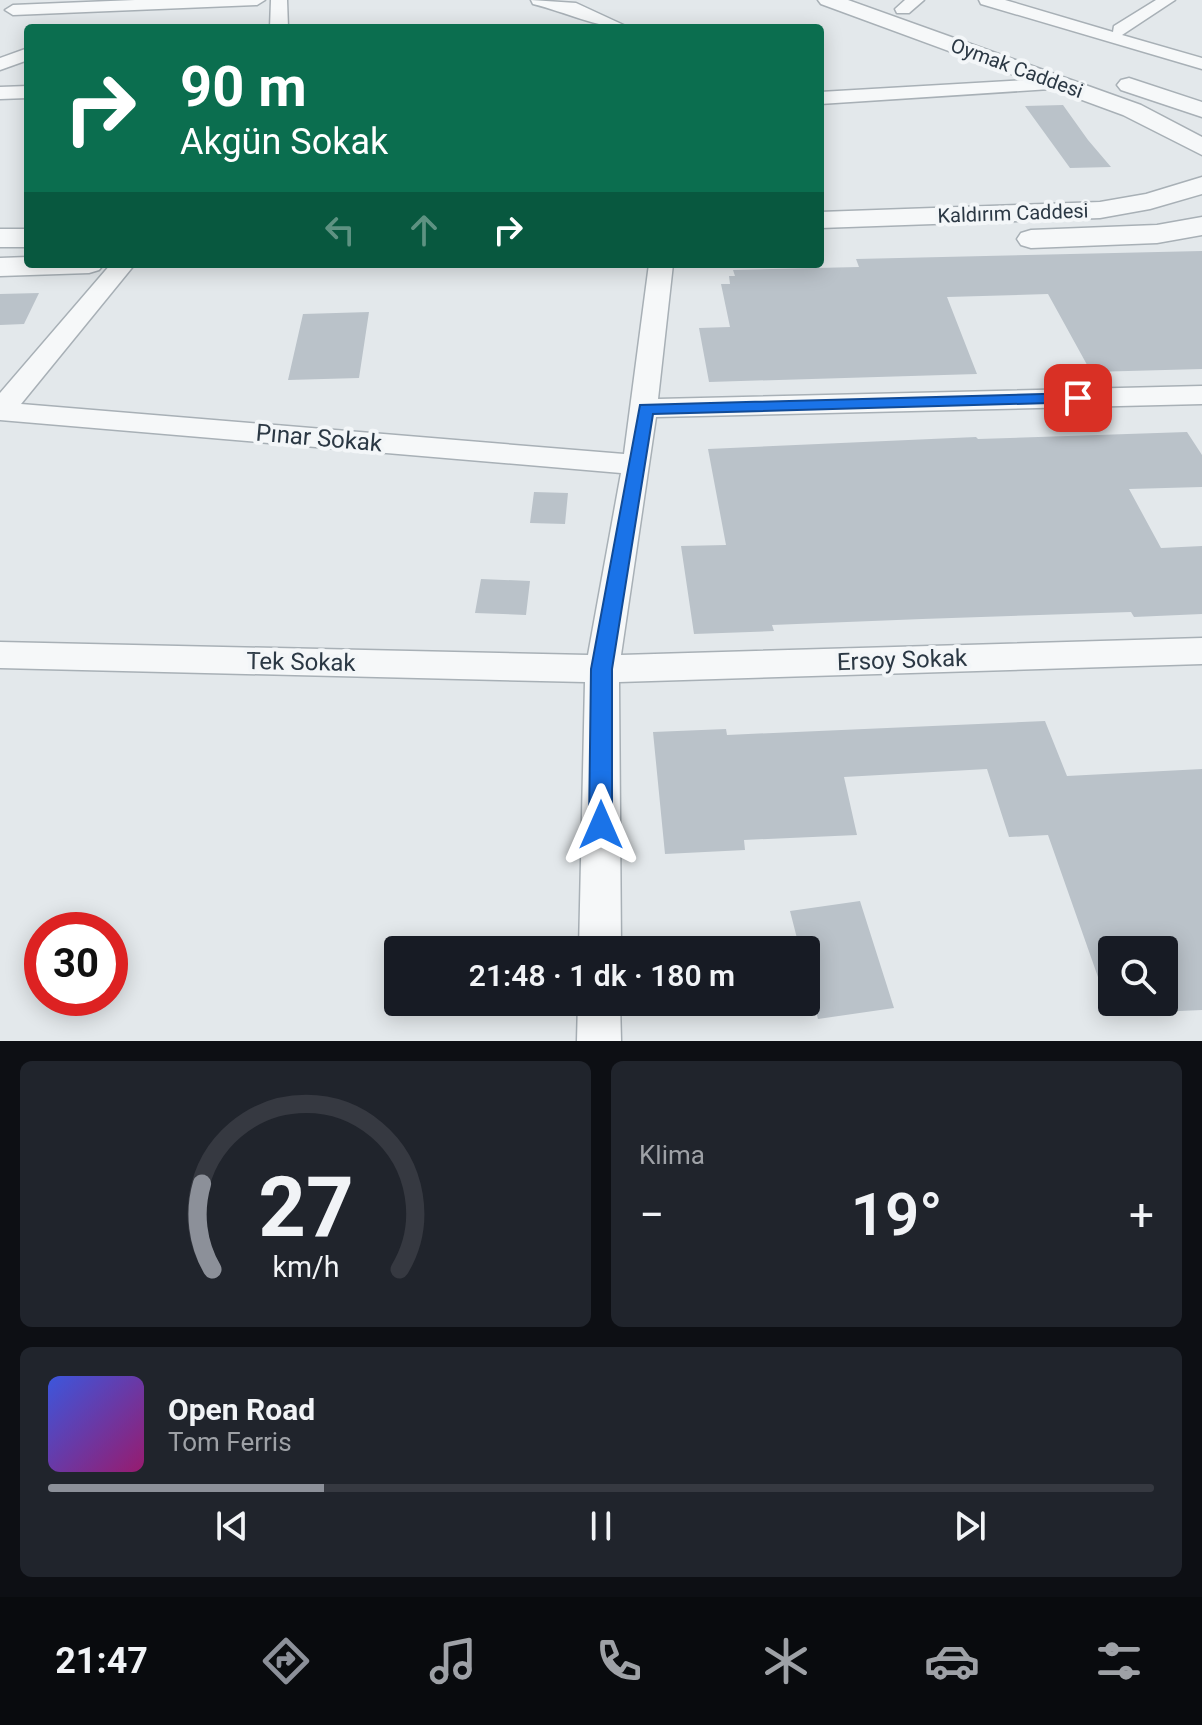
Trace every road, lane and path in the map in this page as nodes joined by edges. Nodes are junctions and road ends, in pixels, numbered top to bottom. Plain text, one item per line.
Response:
1 (257, 0) edge
2 (279, 0) edge
3 (539, 0) edge
4 (828, 0) edge
5 (879, 0) edge
6 (987, 0) edge
7 (1025, 0) edge
8 (1167, 0) edge
9 (910, 4) edge
10 (143, 5) junction
11 (13, 10) dead end
12 (101, 22) dead end
13 (279, 24) edge
14 (611, 24) edge
15 (1120, 30) junction
16 (1202, 52) edge
17 (24, 55) edge
18 (1202, 64) edge
19 (0, 65) edge
20 (1059, 84) junction
21 (24, 92) edge
22 (0, 93) edge
23 (824, 98) edge
24 (1202, 110) edge
25 (1202, 147) edge
26 (1202, 185) edge
27 (824, 220) edge
28 (1202, 226) edge
29 (0, 238) edge
30 (24, 238) edge
31 (824, 246) edge
32 (24, 266) edge
33 (0, 267) edge
34 (120, 268) edge
35 (661, 268) edge
36 (1202, 395) edge
37 (645, 408) junction
38 (0, 411) edge
39 (637, 465) junction
40 (1202, 651) edge
41 (0, 655) edge
42 (602, 669) junction
43 (600, 936) edge
44 (599, 1016) edge
45 (599, 1041) edge

1 - 10 street
2 - 13 street
3 - 14 street
4 - 20 street, Oymak Caddesi
5 - 9 street, Oymak Caddesi
6 - 18 street
7 - 15 street
8 - 15 street
9 - 24 street, Oymak Caddesi
10 - 11 street
10 - 12 street
15 - 16 street
17 - 19 street
20 - 23 street
20 - 25 street, Oymak Caddesi
21 - 22 street
26 - 27 street, Kaldırım Caddesi
28 - 31 street, Kaldırım Caddesi
29 - 30 street
32 - 33 street
34 - 38 street
35 - 37 street
36 - 37 street
37 - 39 street
38 - 39 street, Pınar Sokak
39 - 42 street
40 - 42 street, Ersoy Sokak
41 - 42 street, Tek Sokak
42 - 43 street
44 - 45 street

